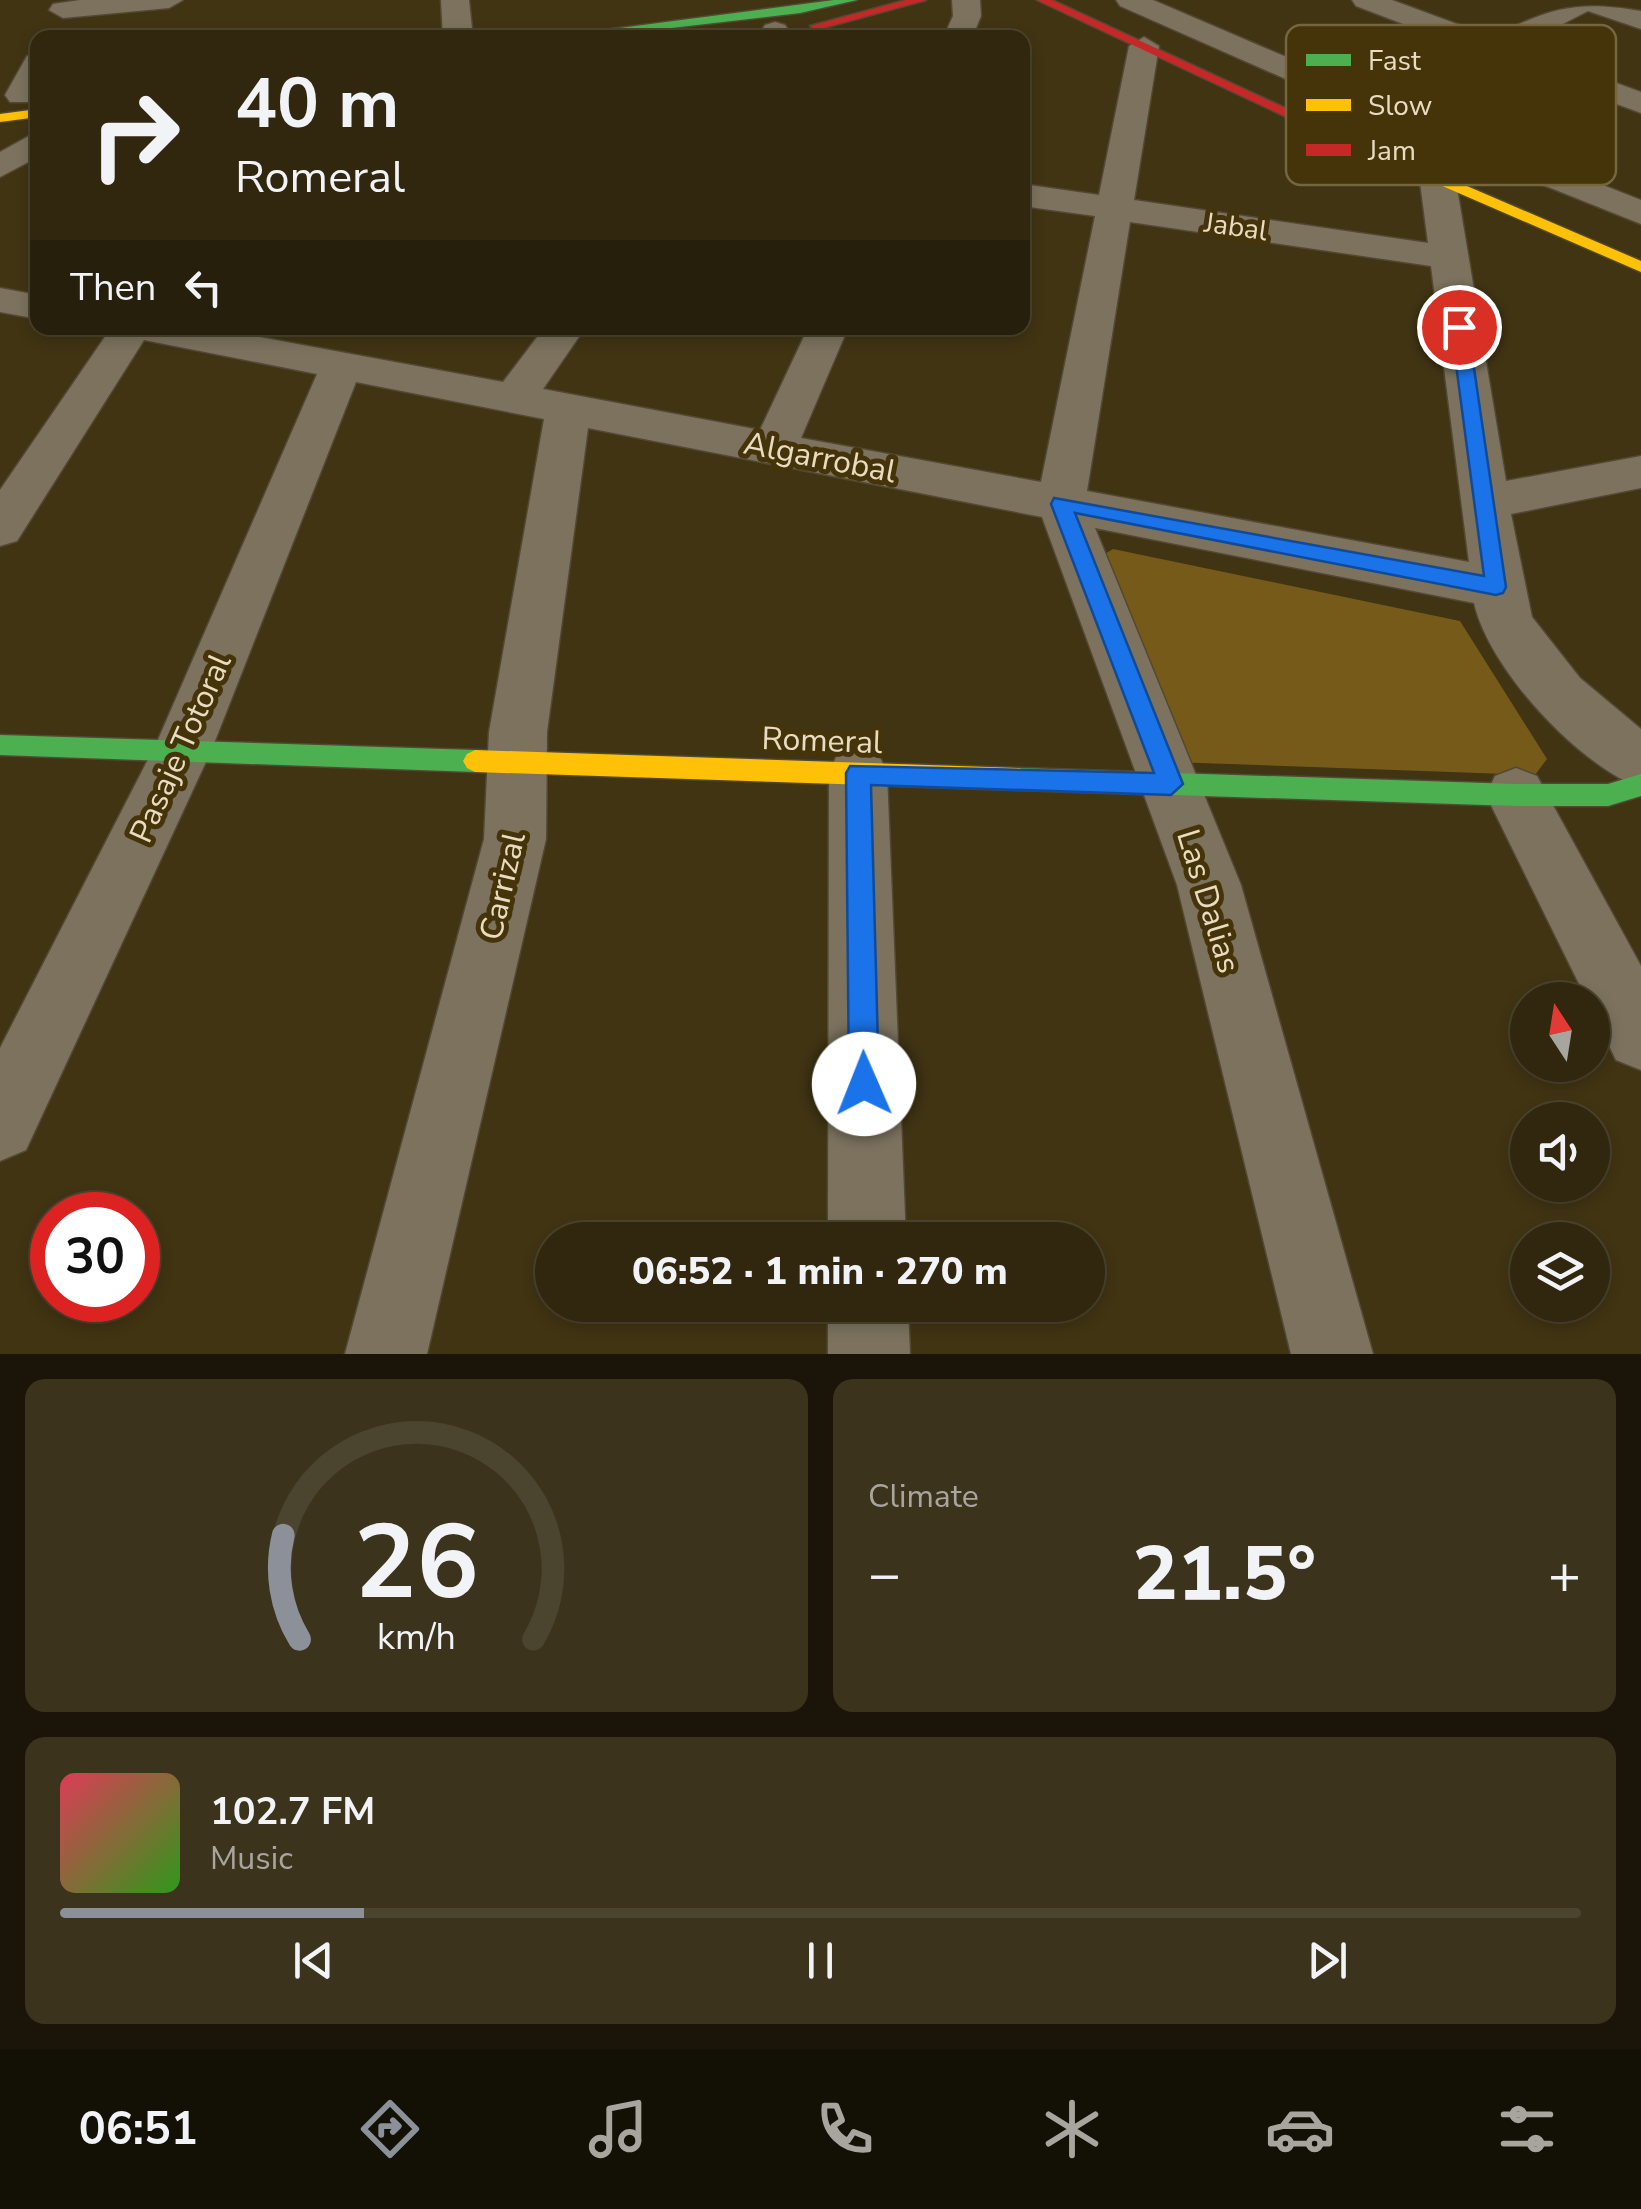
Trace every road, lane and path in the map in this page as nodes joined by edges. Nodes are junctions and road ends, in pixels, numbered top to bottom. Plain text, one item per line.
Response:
1 (168, 0) edge
2 (455, 0) edge
3 (851, 0) edge
4 (920, 0) edge
5 (966, 0) edge
6 (1043, 0) edge
7 (1096, 0) edge
8 (1130, 0) edge
9 (1366, 0) edge
10 (1585, 0) edge
11 (65, 5) edge
12 (1641, 20) edge
13 (1432, 25) edge
14 (1537, 25) edge
15 (54, 30) edge
16 (457, 30) edge
17 (621, 30) edge
18 (796, 30) edge
19 (961, 30) edge
20 (1144, 46) junction
21 (1286, 68) edge
22 (30, 79) edge
23 (1286, 82) edge
24 (1616, 93) edge
25 (1641, 102) edge
26 (19, 103) edge
27 (1286, 112) edge
28 (30, 146) edge
29 (0, 167) edge
30 (1438, 185) edge
31 (1445, 185) edge
32 (1527, 185) edge
33 (1571, 185) edge
34 (1030, 197) edge
35 (1114, 209) junction
36 (1641, 213) edge
37 (1641, 234) edge
38 (1449, 257) junction
39 (1641, 267) edge
40 (0, 300) edge
41 (30, 306) edge
42 (126, 335) edge
43 (227, 335) edge
44 (559, 335) edge
45 (825, 335) edge
46 (274, 339) edge
47 (342, 365) junction
48 (514, 398) junction
49 (568, 409) junction
50 (774, 448) junction
51 (1641, 472) edge
52 (1484, 502) junction
53 (1061, 504) junction
54 (0, 528) edge
55 (1496, 587) junction
56 (0, 745) edge
57 (182, 752) junction
58 (1641, 762) edge
59 (520, 763) junction
60 (858, 773) junction
61 (1171, 784) junction
62 (1641, 786) edge
63 (1516, 796) junction
64 (1641, 1036) edge
65 (0, 1124) edge
66 (867, 1222) edge
67 (868, 1322) edge
68 (386, 1354) edge
69 (869, 1354) edge
70 (1332, 1354) edge

1 - 11 street
2 - 16 street
3 - 17 main road
4 - 18 main road
5 - 19 street
6 - 20 main road
7 - 23 main road
8 - 21 street
9 - 13 street
10 - 12 street
10 - 14 street
11 - 15 street
20 - 27 main road
20 - 35 street
22 - 26 street
24 - 25 street
28 - 29 street
30 - 38 street
31 - 39 main road
32 - 37 main road
33 - 36 street
34 - 35 street, Jabal
35 - 38 street, Jabal
35 - 53 street
38 - 52 street
40 - 41 street
42 - 54 street
43 - 46 street, Algarrobal
44 - 48 street
45 - 50 street
46 - 47 street, Algarrobal
47 - 48 street, Algarrobal
47 - 57 street, Pasaje Totoral
48 - 49 street, Algarrobal
49 - 50 street, Algarrobal
49 - 59 street, Carrizal
50 - 53 street, Algarrobal
51 - 52 street
52 - 55 street
53 - 55 street, Algarrobal
53 - 61 street, Las Dalias
55 - 58 street
56 - 57 main road, Romeral
57 - 59 main road, Romeral
57 - 65 street, Pasaje Totoral
59 - 60 main road, Romeral
59 - 68 street, Carrizal
60 - 61 main road, Romeral
60 - 66 street
61 - 63 main road, Romeral
61 - 70 street, Las Dalias
62 - 63 main road, Romeral
63 - 64 street
67 - 69 street

